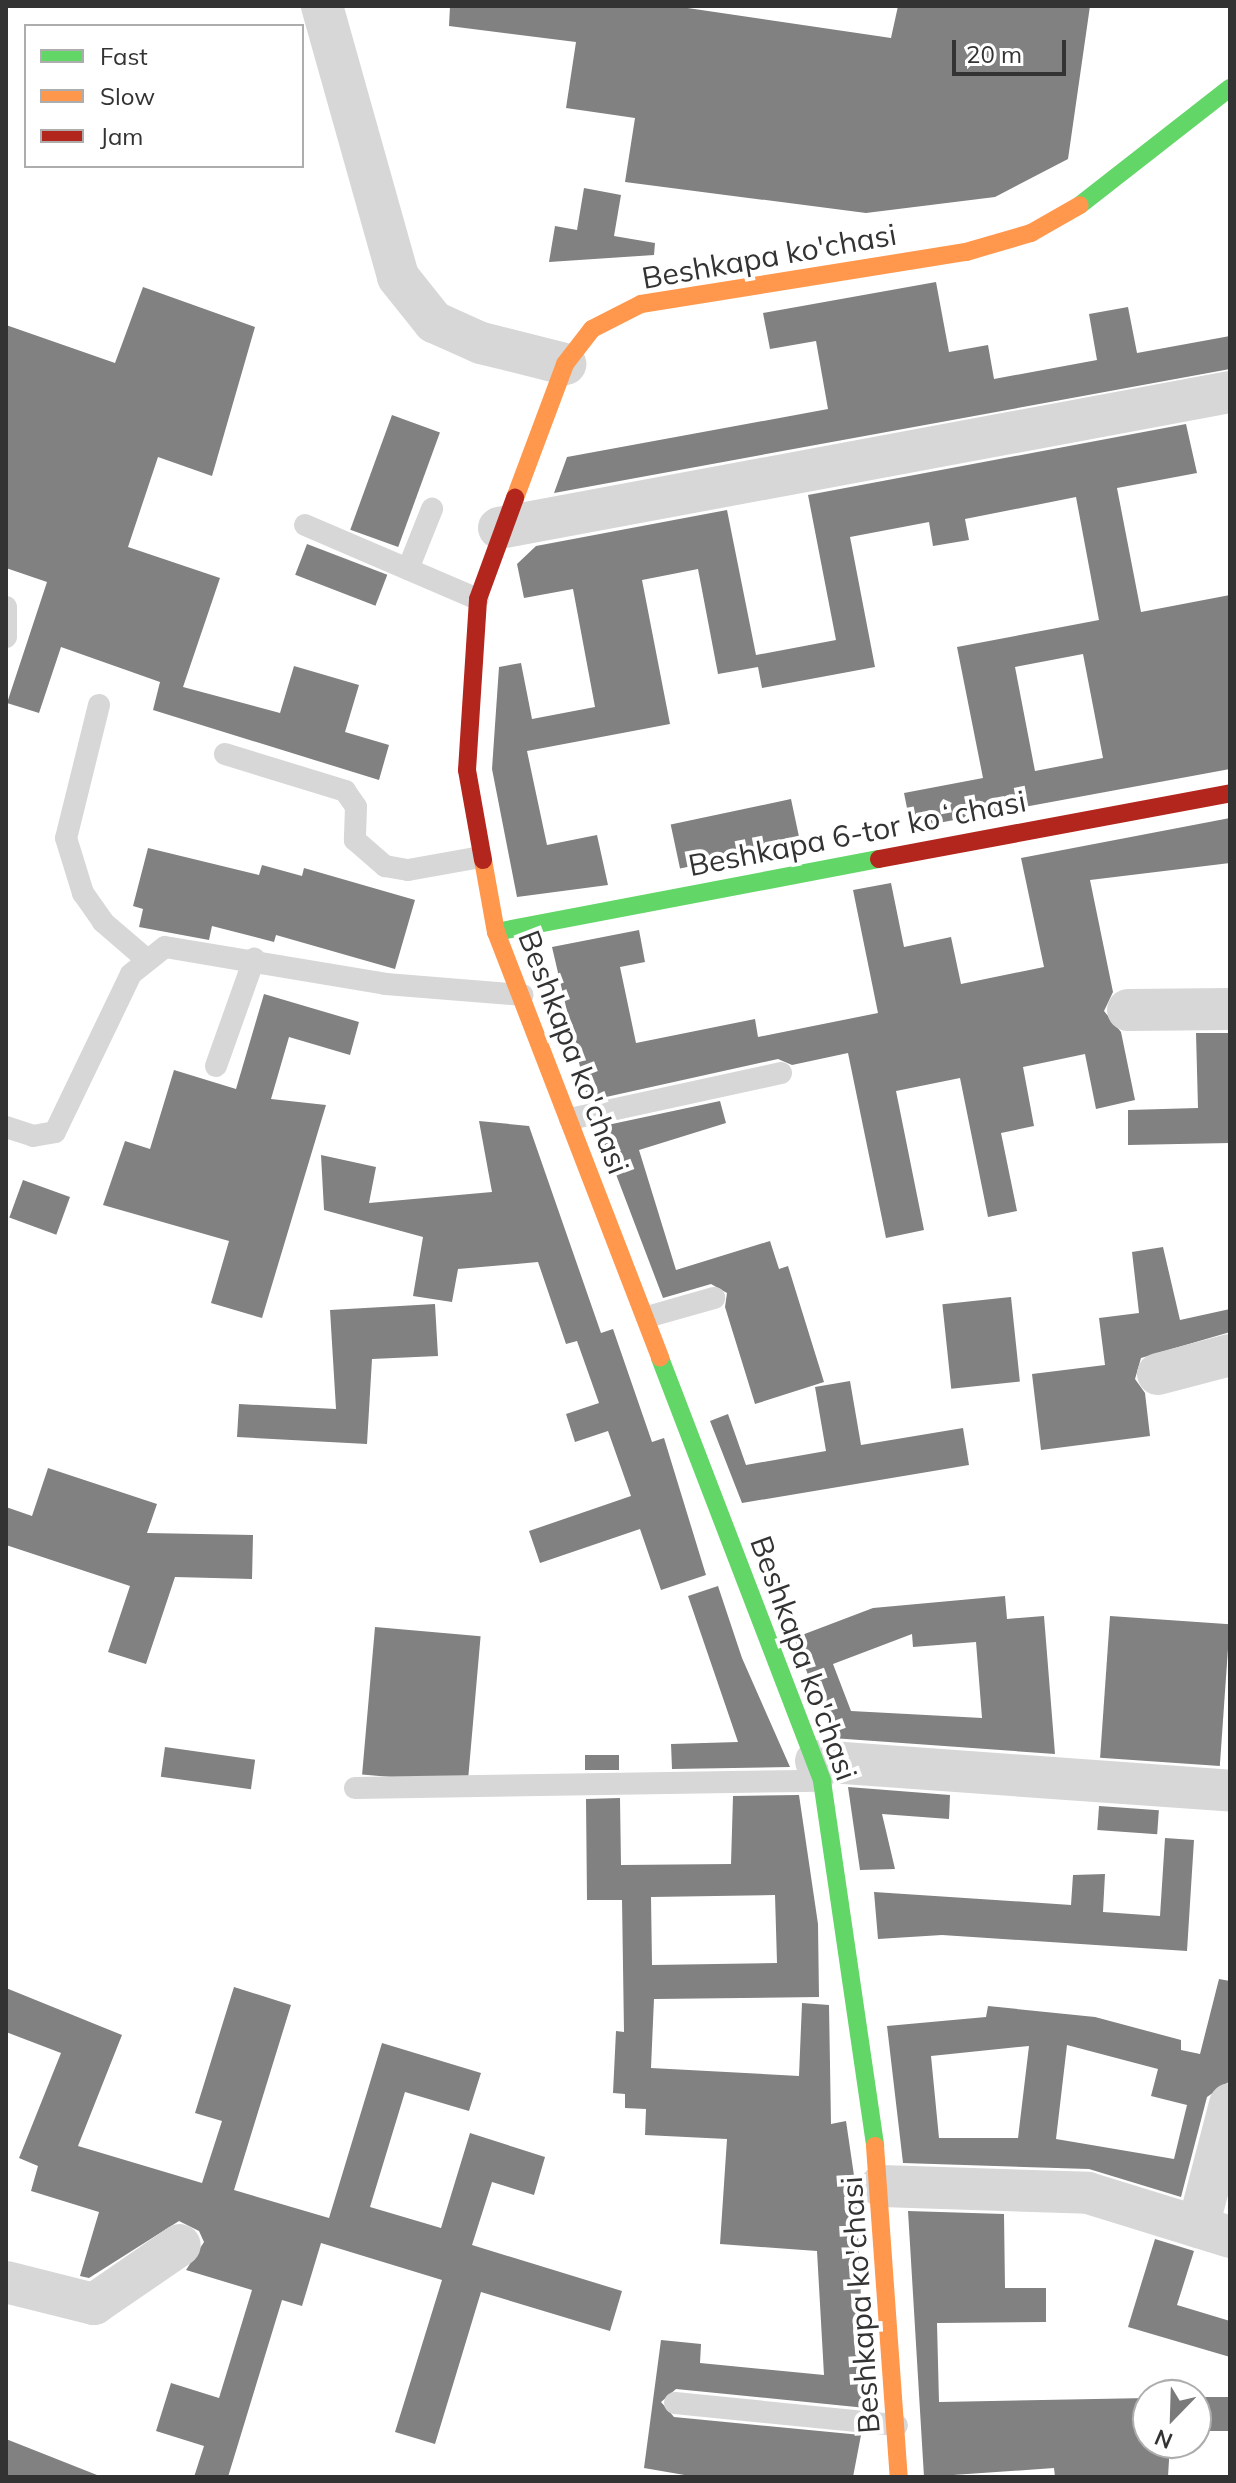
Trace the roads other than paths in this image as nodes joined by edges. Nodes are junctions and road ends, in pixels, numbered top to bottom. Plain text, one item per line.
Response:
1 (322, 6) edge
2 (1230, 88) edge
3 (565, 364) junction
4 (1230, 392) edge
5 (432, 509) dead end
6 (305, 525) dead end
7 (499, 528) junction
8 (408, 569) junction
9 (478, 599) junction
10 (6, 607) edge
11 (6, 637) edge
12 (99, 705) dead end
13 (225, 754) dead end
14 (1230, 793) edge
15 (481, 857) junction
16 (496, 932) junction
17 (145, 958) junction
18 (254, 959) junction
19 (523, 995) junction
20 (1230, 1009) edge
21 (1128, 1010) dead end
22 (216, 1066) dead end
23 (781, 1073) dead end
24 (570, 1119) junction
25 (6, 1127) edge
26 (714, 1298) dead end
27 (647, 1317) junction
28 (1230, 1355) edge
29 (1158, 1374) dead end
30 (819, 1771) junction
31 (355, 1788) dead end
32 (1230, 1791) edge
33 (1230, 2104) edge
34 (881, 2186) junction
35 (1214, 2232) edge
36 (180, 2245) dead end
37 (6, 2282) edge
38 (675, 2403) dead end
39 (897, 2425) junction
40 (899, 2477) edge

1 - 3 street
2 - 3 street, Beshkapa ko'chasi
3 - 7 street, Beshkapa ko'chasi
4 - 7 street
5 - 8 lane
6 - 8 lane
7 - 9 street, Beshkapa ko'chasi
8 - 9 lane
9 - 15 street, Beshkapa ko'chasi
10 - 11 lane
12 - 17 lane
13 - 15 lane
14 - 16 street, Beshkapa 6-tor koʻchasi
15 - 16 street, Beshkapa ko'chasi
16 - 19 street, Beshkapa ko'chasi
17 - 18 lane
17 - 25 lane
18 - 19 lane
18 - 22 lane
19 - 24 street, Beshkapa ko'chasi
20 - 21 street
23 - 24 lane
24 - 27 street, Beshkapa ko'chasi
26 - 27 lane
27 - 30 street, Beshkapa ko'chasi
28 - 29 street
30 - 31 lane
30 - 32 street
30 - 34 street, Beshkapa ko'chasi
33 - 35 street
34 - 35 street
34 - 39 street, Beshkapa ko'chasi
36 - 37 street
38 - 39 lane
39 - 40 street, Beshkapa ko'chasi

